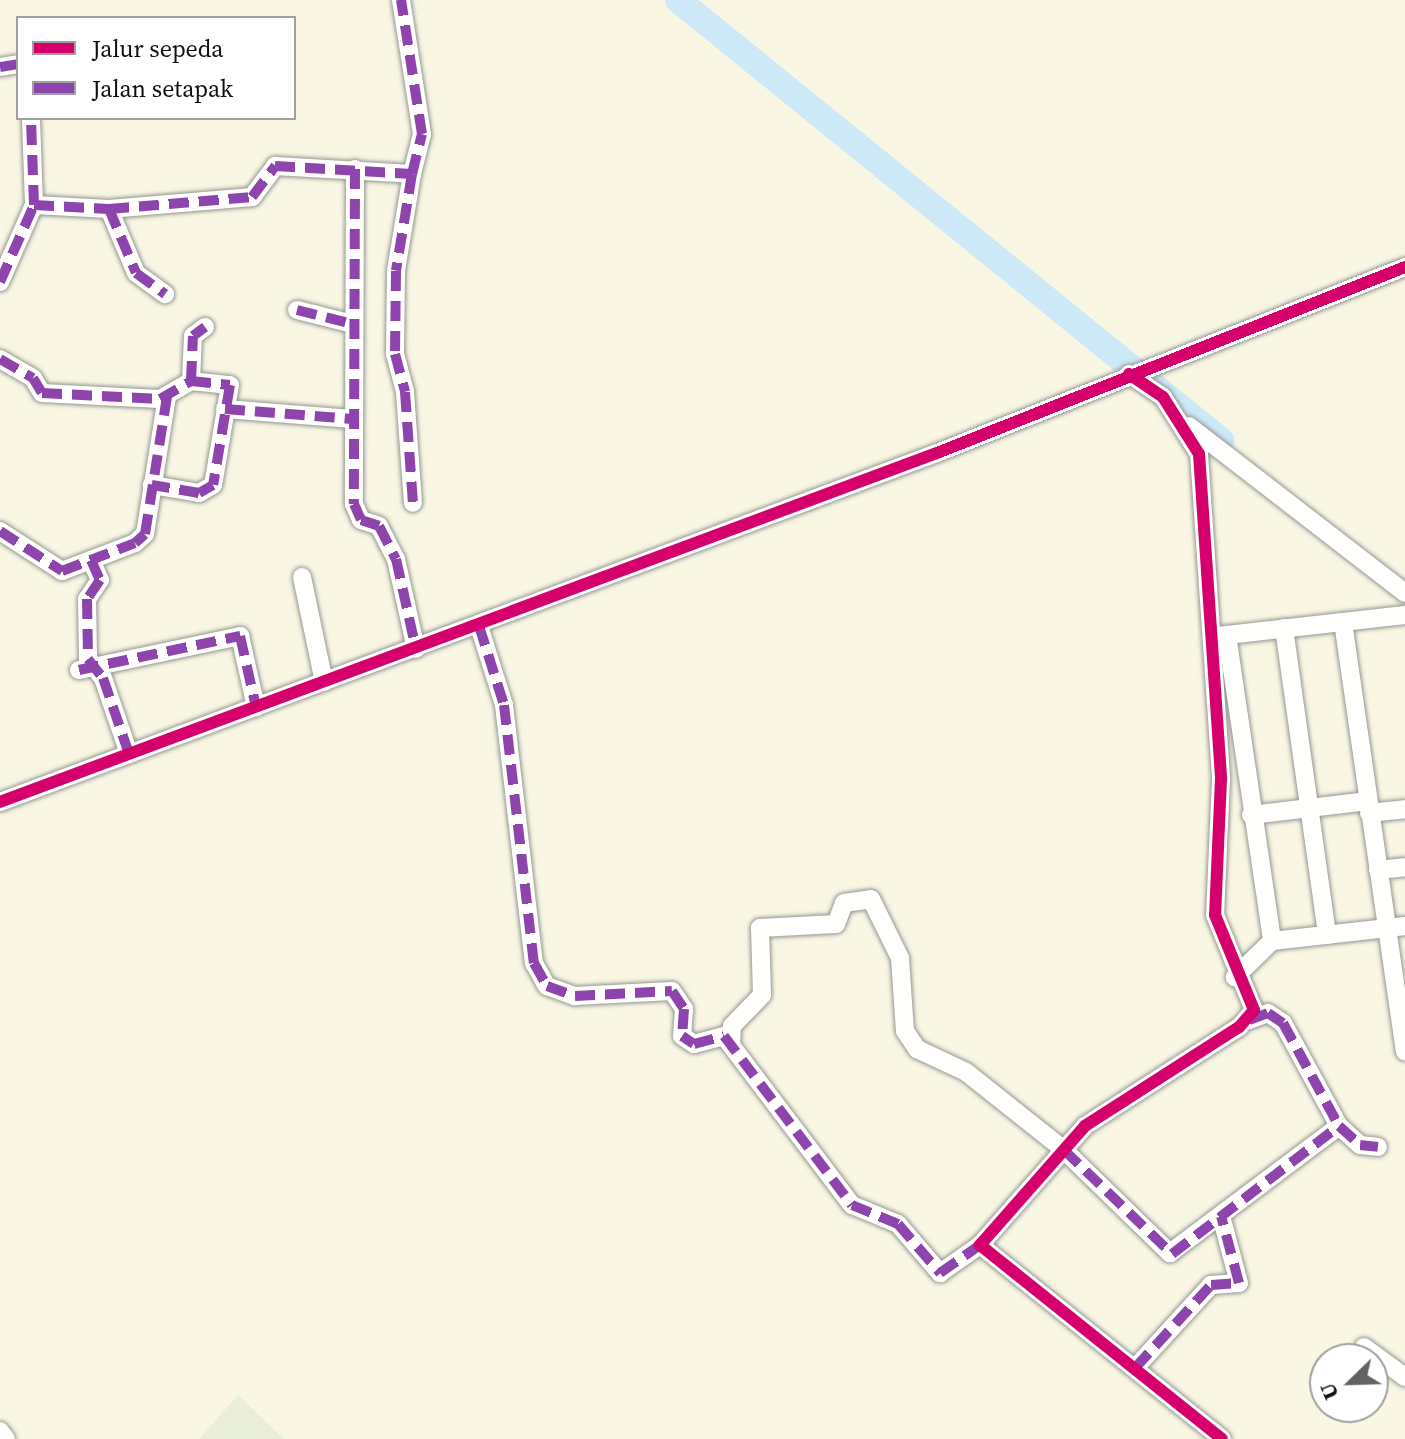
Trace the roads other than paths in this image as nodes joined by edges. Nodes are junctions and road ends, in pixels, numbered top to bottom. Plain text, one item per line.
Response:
1 (401, 0) edge
2 (31, 120) edge
3 (355, 169) junction
4 (412, 174) junction
5 (34, 205) junction
6 (109, 209) junction
7 (1405, 267) edge
8 (0, 281) edge
9 (165, 294) dead end
10 (297, 310) dead end
11 (353, 324) junction
12 (205, 327) dead end
13 (0, 359) edge
14 (1130, 373) junction
15 (191, 381) junction
16 (167, 397) junction
17 (225, 409) junction
18 (353, 419) junction
19 (1184, 423) junction
20 (152, 485) junction
21 (413, 503) dead end
22 (0, 531) edge
23 (91, 560) junction
24 (302, 577) dead end
25 (1403, 592) edge
26 (1405, 615) edge
27 (1343, 622) junction
28 (479, 626) junction
29 (1284, 628) junction
30 (1227, 635) junction
31 (1207, 637) junction
32 (416, 649) junction
33 (86, 669) junction
34 (324, 682) junction
35 (256, 707) junction
36 (129, 754) junction
37 (0, 802) edge
38 (1369, 807) junction
39 (1311, 808) junction
40 (1405, 809) edge
41 (1251, 815) junction
42 (1405, 867) edge
43 (1378, 870) junction
44 (1405, 926) edge
45 (1386, 927) junction
46 (1327, 935) junction
47 (1272, 941) junction
48 (1235, 977) junction
49 (1401, 989) edge
50 (1249, 1020) junction
51 (731, 1045) junction
52 (1405, 1052) edge
53 (1339, 1126) junction
54 (1378, 1147) dead end
55 (1064, 1150) junction
56 (1221, 1216) junction
57 (980, 1245) junction
58 (1135, 1368) junction
59 (0, 1431) edge
60 (6, 1439) edge
61 (1222, 1439) edge

1 - 4 street
2 - 5 street
3 - 4 street
3 - 6 street
3 - 11 street
4 - 21 street
5 - 6 street
5 - 8 street
6 - 9 street
7 - 14 street
10 - 11 street
11 - 18 street
12 - 15 street
13 - 16 street
14 - 19 street
14 - 28 street
15 - 16 street
15 - 17 street
16 - 20 street
17 - 18 street
17 - 20 street
18 - 32 street
19 - 25 street
19 - 31 street
20 - 23 street
22 - 23 street
23 - 33 street
24 - 34 street
25 - 26 street
26 - 27 street
27 - 29 street
27 - 38 street
28 - 32 street
28 - 51 street
29 - 30 street
29 - 39 street
30 - 31 street
30 - 41 street
31 - 48 street
32 - 34 street
33 - 35 street
33 - 36 street
34 - 35 street
35 - 36 street
36 - 37 street
38 - 39 street
38 - 40 street
38 - 43 street
39 - 41 street
39 - 46 street
41 - 47 street
42 - 43 street
43 - 45 street
44 - 45 street
45 - 46 street
45 - 49 street
46 - 47 street
47 - 48 street
48 - 50 street
49 - 52 street
50 - 53 street
50 - 55 street
51 - 55 street
51 - 57 street
53 - 54 street
53 - 56 street
55 - 56 street
55 - 57 street
56 - 58 street
57 - 58 street
58 - 61 street
59 - 60 street

